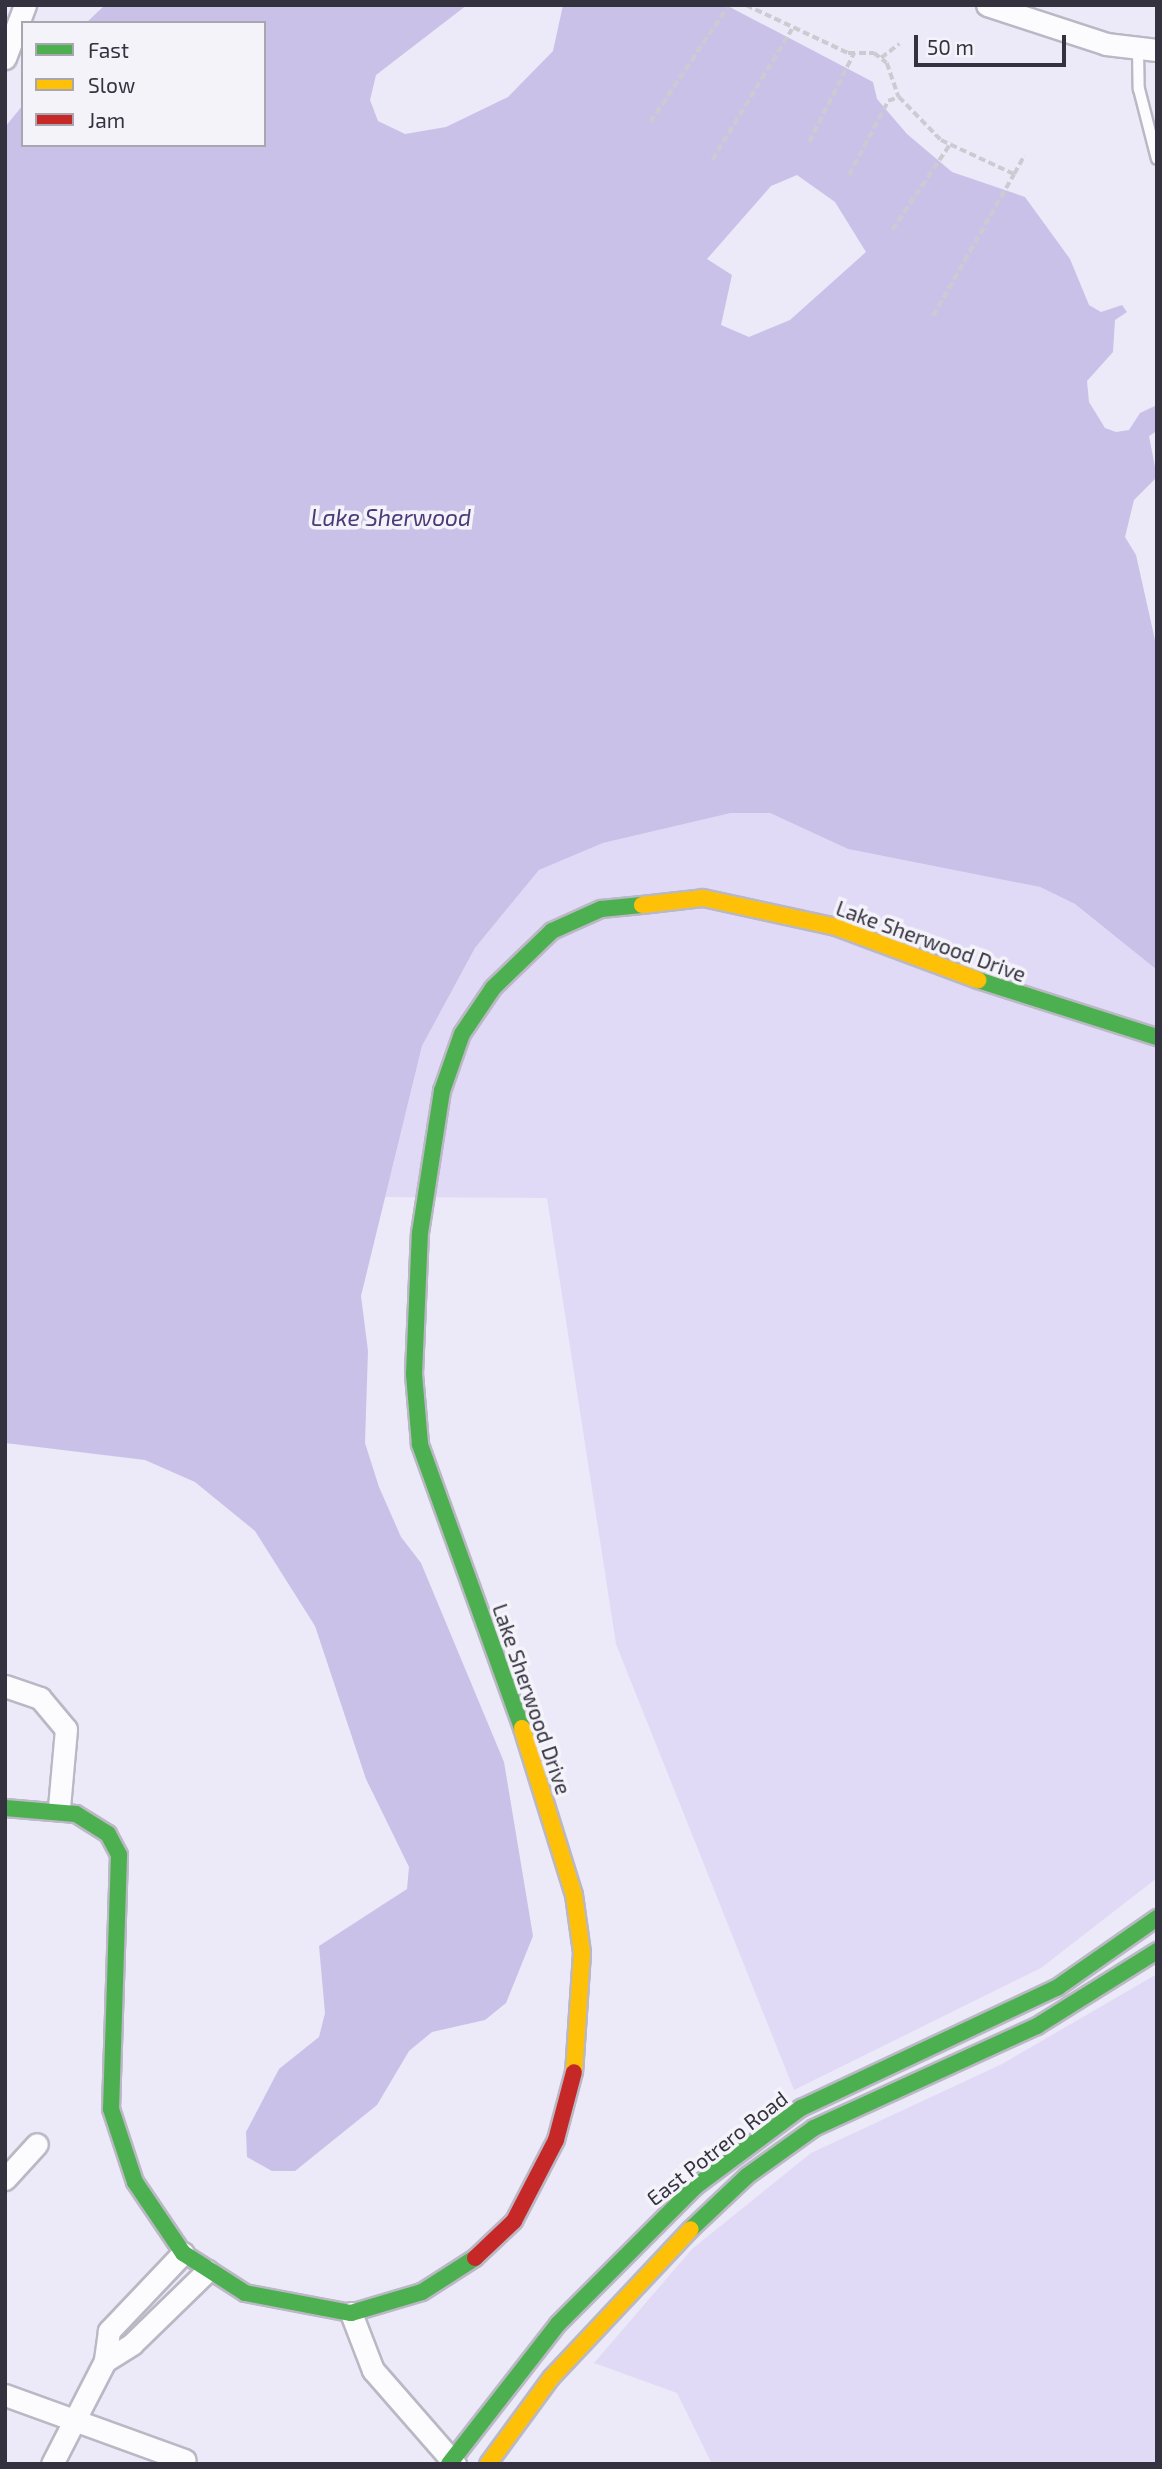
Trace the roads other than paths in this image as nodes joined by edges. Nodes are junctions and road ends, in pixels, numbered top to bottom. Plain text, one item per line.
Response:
1 (25, 5) edge
2 (987, 5) edge
3 (1147, 50) edge
4 (5, 58) edge
5 (1157, 159) edge
6 (1157, 1037) edge
7 (5, 1686) edge
8 (5, 1808) edge
9 (59, 1808) junction
10 (1157, 1918) edge
11 (1157, 1951) edge
12 (37, 2144) dead end
13 (5, 2179) edge
14 (183, 2253) junction
15 (207, 2271) junction
16 (351, 2312) junction
17 (105, 2361) junction
18 (5, 2395) edge
19 (71, 2417) junction
20 (185, 2460) dead end
21 (452, 2463) edge
22 (52, 2464) edge
23 (488, 2464) edge

1 - 4 street
2 - 3 street
3 - 5 lane
6 - 16 street, Lake Sherwood Drive
7 - 9 street
8 - 9 street, Lake Sherwood Drive
9 - 14 street, Lake Sherwood Drive
10 - 21 street, East Potrero Road
11 - 23 street, East Potrero Road
12 - 13 street
14 - 15 street, Lake Sherwood Drive
14 - 17 street
15 - 16 street, Lake Sherwood Drive
15 - 17 street
16 - 21 street
17 - 19 street
18 - 19 street
19 - 20 street
19 - 22 street

